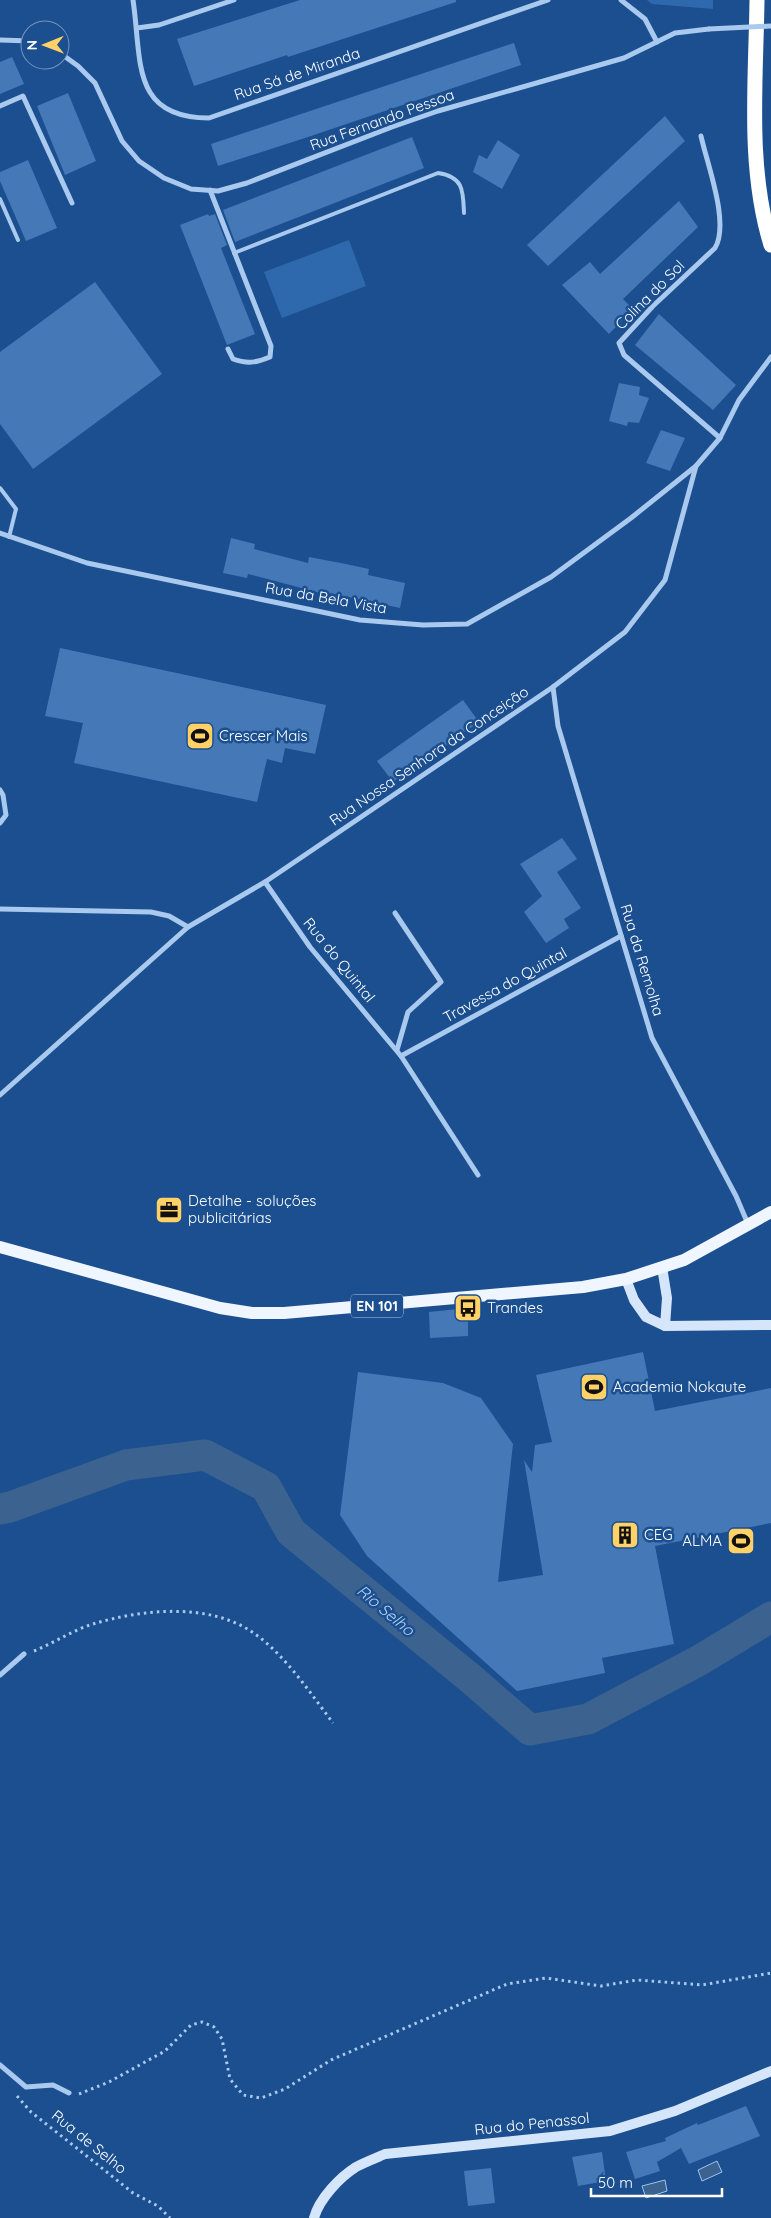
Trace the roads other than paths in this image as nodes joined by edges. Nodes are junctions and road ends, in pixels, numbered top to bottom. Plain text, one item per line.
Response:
1 (133, 0) edge
2 (234, 0) edge
3 (548, 0) edge
4 (621, 0) edge
5 (757, 0) edge
6 (771, 26) edge
7 (137, 28) junction
8 (0, 40) edge
9 (20, 41) edge
10 (657, 42) junction
11 (70, 60) edge
12 (0, 106) edge
13 (701, 136) dead end
14 (210, 190) junction
15 (0, 200) edge
16 (72, 203) dead end
17 (464, 213) dead end
18 (18, 240) dead end
19 (771, 245) edge
20 (234, 253) junction
21 (228, 349) dead end
22 (771, 357) edge
23 (720, 438) junction
24 (696, 466) junction
25 (0, 488) edge
26 (0, 534) edge
27 (9, 537) junction
28 (553, 688) junction
29 (0, 790) edge
30 (0, 822) edge
31 (265, 882) junction
32 (0, 909) edge
33 (395, 912) dead end
34 (188, 927) junction
35 (621, 936) junction
36 (397, 1050) junction
37 (402, 1056) junction
38 (0, 1095) edge
39 (478, 1175) dead end
40 (771, 1202) edge
41 (771, 1212) edge
42 (748, 1224) junction
43 (0, 1247) edge
44 (662, 1267) junction
45 (626, 1279) junction
46 (771, 1325) edge
47 (665, 1326) junction
48 (24, 1654) road end
49 (0, 1676) edge
50 (0, 2065) edge
51 (771, 2071) edge
52 (69, 2093) road end
53 (314, 2218) edge

1 - 7 street, Rua Sá de Miranda
2 - 7 street
3 - 7 street, Rua Sá de Miranda
4 - 10 street
5 - 19 highway
6 - 10 street, Rua Fernando Pessoa, bridge
8 - 9 street
10 - 14 street, Rua Fernando Pessoa
11 - 14 street, Rua Fernando Pessoa
12 - 16 street
13 - 23 street, Colina do Sol
14 - 20 street
15 - 18 lane
17 - 20 lane
20 - 21 street
22 - 23 street, Rua Nossa Senhora da Conceição
23 - 24 street, Rua Nossa Senhora da Conceição
24 - 27 street, Rua da Bela Vista
24 - 28 street, Rua Nossa Senhora da Conceição
25 - 27 lane
26 - 27 street, Rua da Bela Vista
28 - 31 street, Rua Nossa Senhora da Conceição
28 - 35 street, Rua da Remolha
29 - 30 street
31 - 34 street, Rua Nossa Senhora da Conceição
31 - 36 street, Rua do Quintal
32 - 34 street
33 - 36 street
34 - 38 street, Rua Nossa Senhora da Conceição
35 - 37 street, Travessa do Quintal
35 - 42 street, Rua da Remolha
36 - 37 street, Rua do Quintal
37 - 39 street, Rua do Quintal
40 - 42 main road, EN 101
41 - 42 main road, EN 101
42 - 44 main road, EN 101
43 - 45 main road, EN 101
44 - 45 main road, EN 101
44 - 47 street
45 - 47 street
46 - 47 street
48 - 49 street
50 - 52 street, Rua de Selho
51 - 53 street, Rua do Penassol

